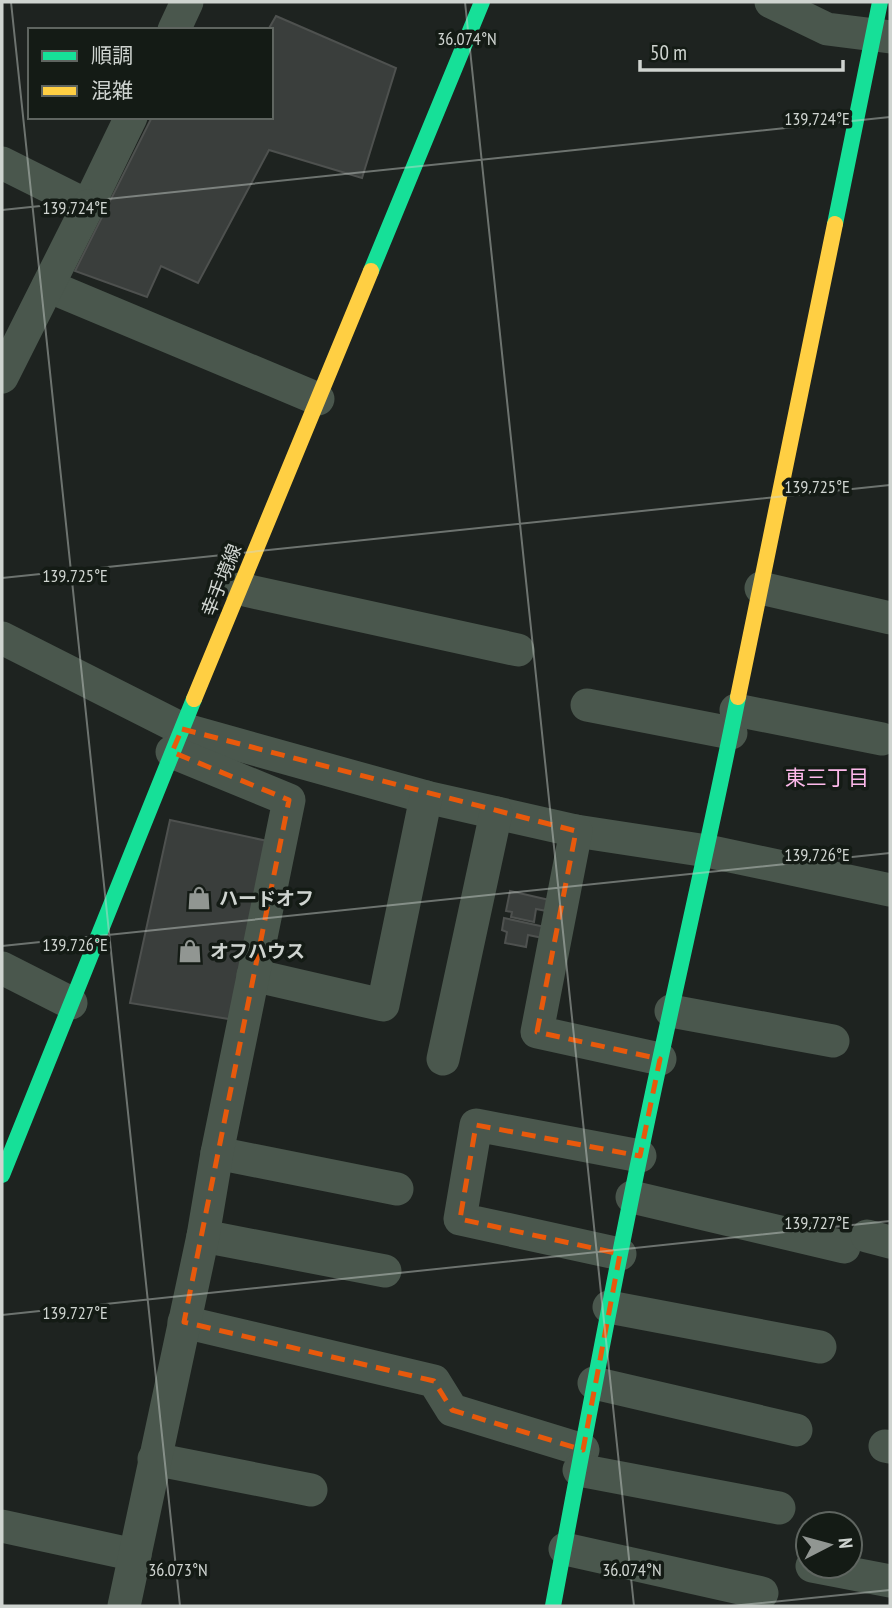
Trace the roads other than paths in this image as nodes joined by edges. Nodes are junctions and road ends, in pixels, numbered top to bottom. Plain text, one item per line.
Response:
1 (187, 2) edge
2 (482, 2) edge
3 (771, 2) edge
4 (881, 24) edge
5 (175, 28) edge
6 (130, 119) edge
7 (2, 163) edge
8 (88, 206) junction
9 (48, 286) junction
10 (2, 377) edge
11 (318, 399) junction
12 (761, 588) junction
13 (240, 589) junction
14 (890, 618) edge
15 (2, 638) edge
16 (518, 650) dead end
17 (587, 705) dead end
18 (734, 721) junction
19 (882, 739) dead end
20 (177, 741) junction
21 (426, 797) junction
22 (496, 813) junction
23 (576, 831) junction
24 (708, 850) junction
25 (890, 890) edge
26 (2, 968) edge
27 (253, 975) junction
28 (71, 1003) junction
29 (671, 1011) junction
30 (833, 1041) dead end
31 (443, 1059) dead end
32 (660, 1059) junction
33 (217, 1153) junction
34 (640, 1156) junction
35 (2, 1175) edge
36 (397, 1189) dead end
37 (632, 1197) junction
38 (203, 1236) junction
39 (867, 1241) edge
40 (620, 1254) junction
41 (385, 1271) dead end
42 (609, 1307) junction
43 (184, 1322) junction
44 (820, 1347) dead end
45 (594, 1383) junction
46 (796, 1430) dead end
47 (154, 1459) junction
48 (581, 1460) junction
49 (311, 1490) dead end
50 (779, 1508) dead end
51 (2, 1526) edge
52 (565, 1549) junction
53 (135, 1555) junction
54 (864, 1576) edge
55 (890, 1581) edge
56 (762, 1593) dead end
57 (124, 1606) edge
58 (554, 1606) edge

1 - 5 street
2 - 11 street, 幸手境線
3 - 4 street
4 - 12 street
6 - 8 street
7 - 8 street
8 - 9 street
9 - 10 street
9 - 11 street
11 - 13 street, 幸手境線
12 - 14 street
12 - 18 street
13 - 16 street
13 - 20 street, 幸手境線
15 - 20 street
17 - 18 street
18 - 19 street
18 - 24 street
20 - 21 street
20 - 27 street
20 - 28 street, 幸手境線
21 - 22 street
21 - 27 street
22 - 23 street
22 - 31 street
23 - 24 street
23 - 32 street
24 - 25 street
24 - 29 street
26 - 28 street
27 - 33 street
28 - 35 street, 幸手境線
29 - 30 street
29 - 32 street
32 - 34 street
33 - 36 street
33 - 38 street
34 - 37 street
34 - 40 street
37 - 39 street
37 - 40 street
38 - 41 street
38 - 43 street
40 - 42 street
42 - 44 street
42 - 45 street
43 - 47 street
43 - 48 street
45 - 46 street
45 - 48 street
47 - 49 street
47 - 53 street
48 - 50 street
48 - 52 street
51 - 53 street
52 - 56 street
52 - 58 street
53 - 57 street
54 - 55 street

